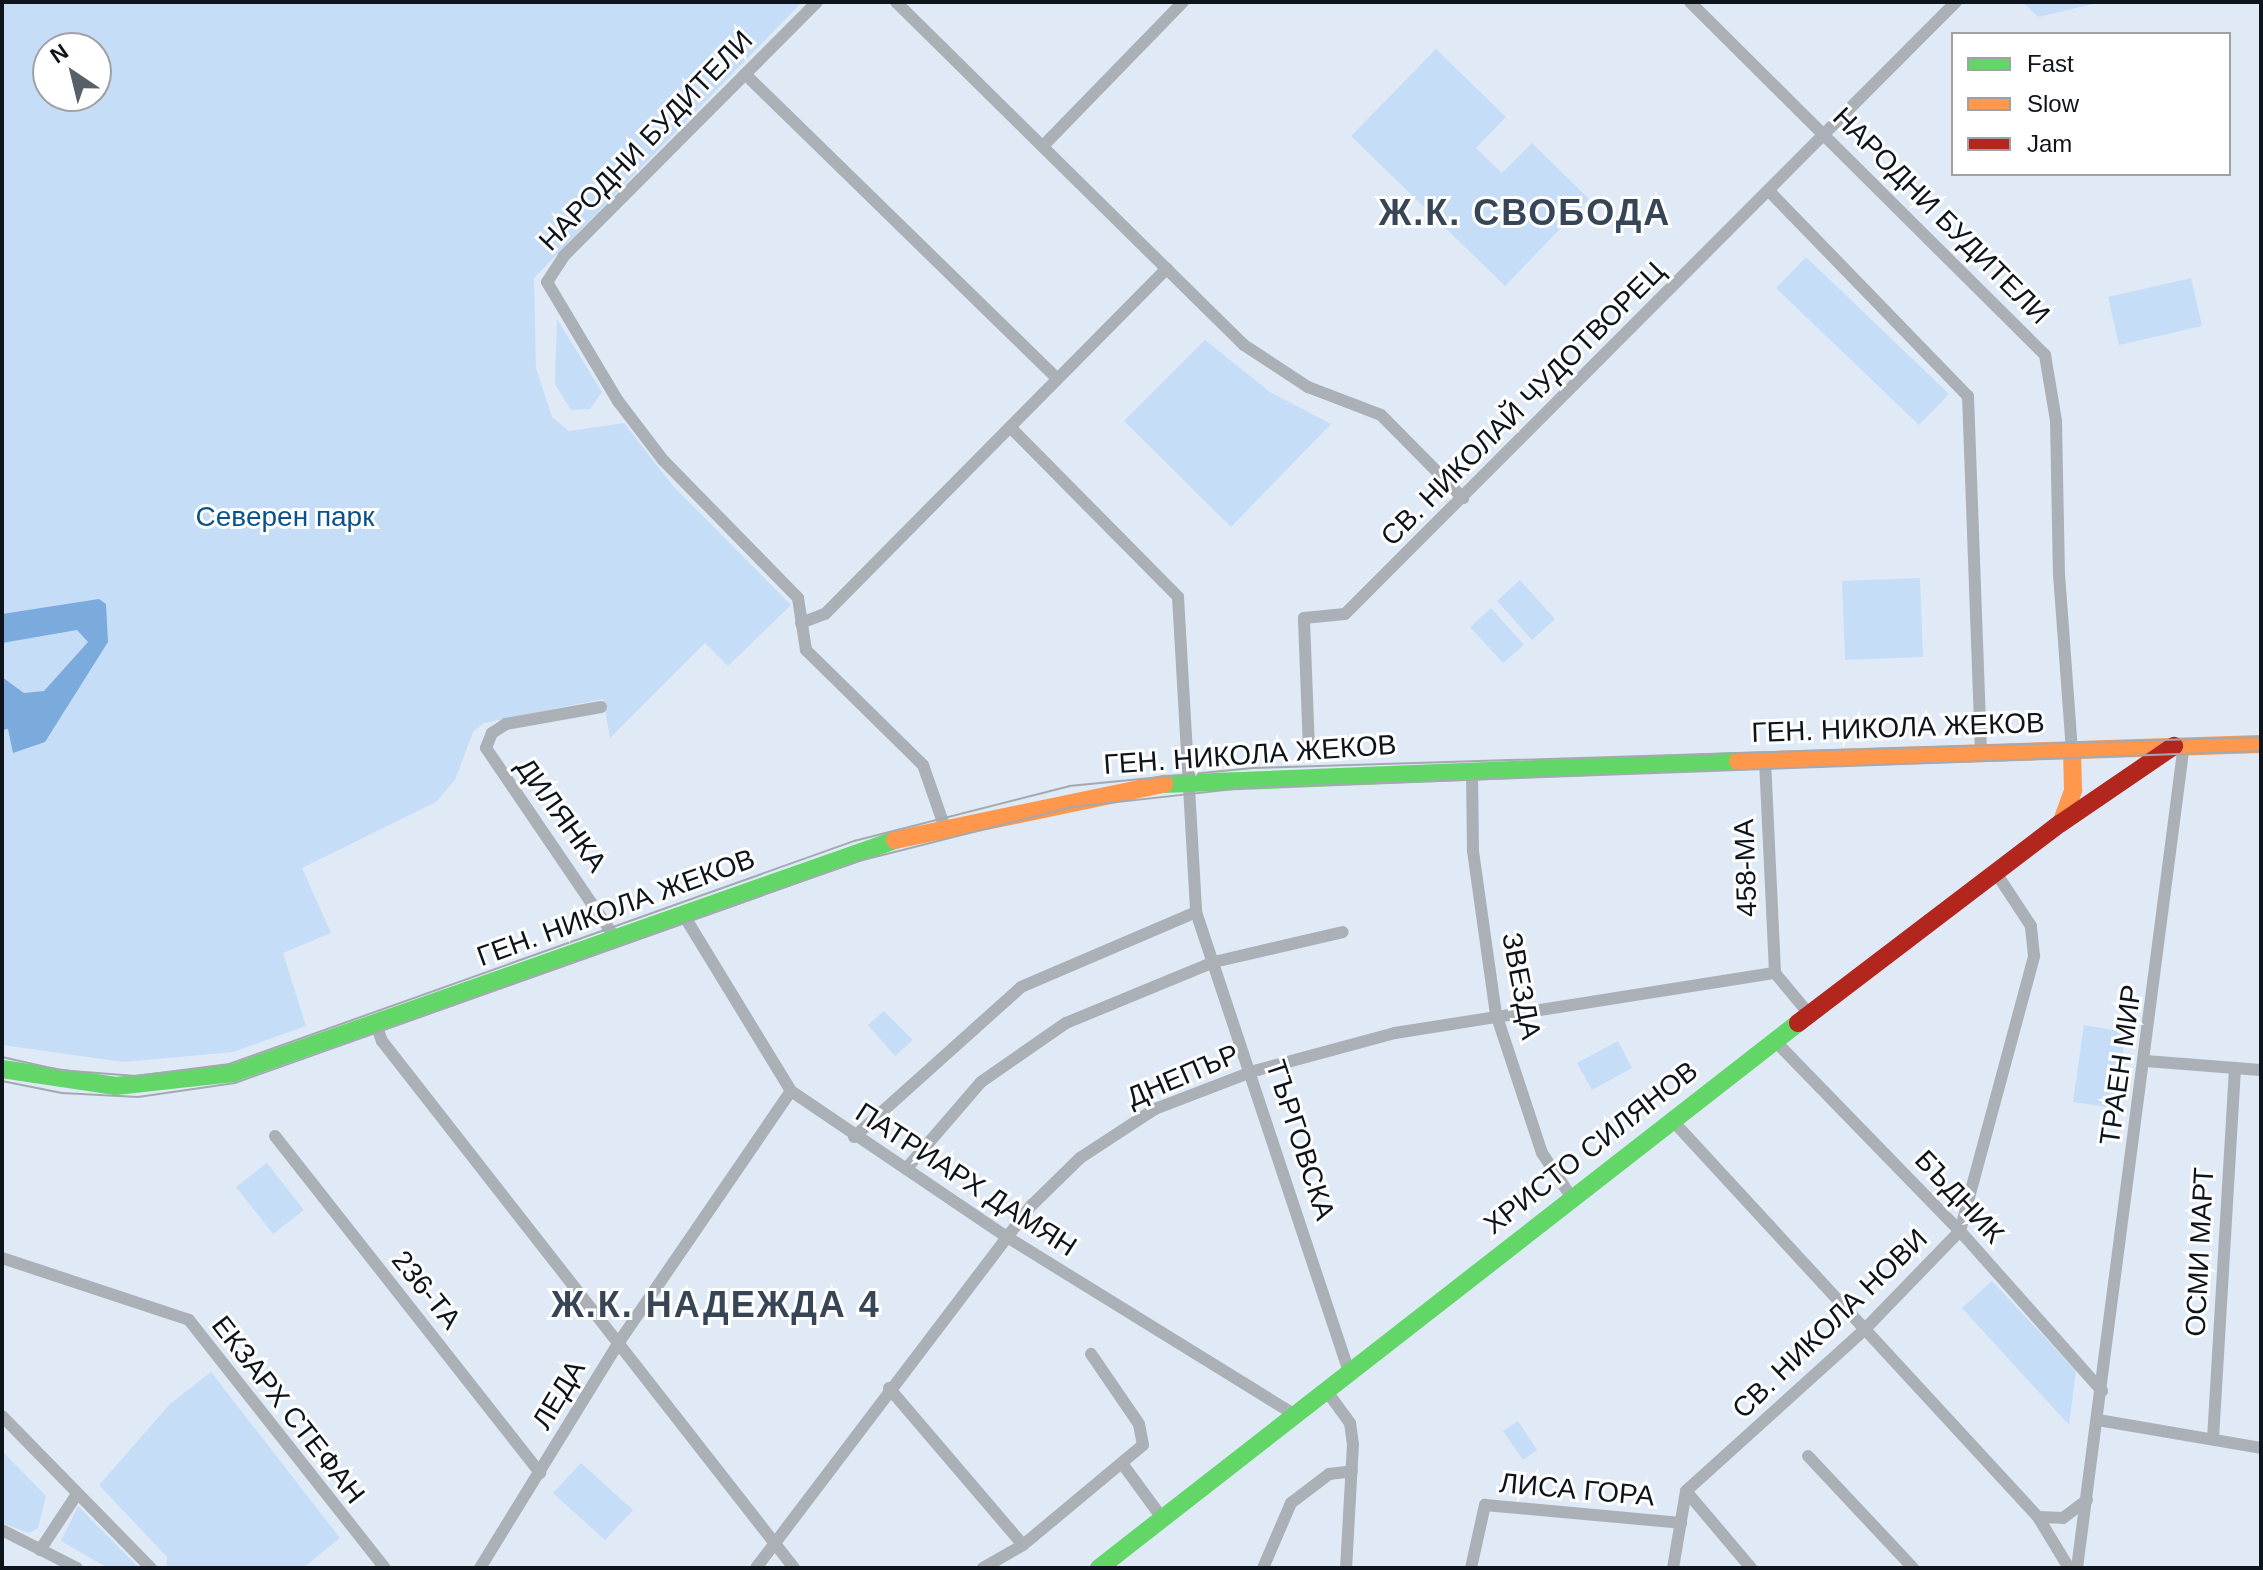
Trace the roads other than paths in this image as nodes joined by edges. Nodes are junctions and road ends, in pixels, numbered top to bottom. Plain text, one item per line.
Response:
1 (817, 2) edge
2 (896, 2) edge
3 (1183, 2) edge
4 (1690, 2) edge
5 (1956, 2) edge
6 (745, 74) junction
7 (1825, 136) junction
8 (1043, 146) junction
9 (1770, 192) junction
10 (1167, 268) junction
11 (1057, 379) junction
12 (1010, 427) junction
13 (1463, 498) junction
14 (801, 623) junction
15 (601, 707) dead end
16 (2181, 744) junction
17 (2261, 744) edge
18 (1309, 750) dead end
19 (2072, 750) junction
20 (1981, 754) junction
21 (1765, 760) junction
22 (1472, 770) junction
23 (1187, 781) junction
24 (2061, 823) junction
25 (944, 825) junction
26 (1996, 873) junction
27 (1196, 912) junction
28 (683, 914) junction
29 (1343, 932) dead end
30 (615, 938) junction
31 (1214, 962) junction
32 (1775, 973) junction
33 (1496, 1014) junction
34 (1810, 1015) junction
35 (376, 1024) junction
36 (1775, 1041) junction
37 (2146, 1061) junction
38 (2235, 1068) junction
39 (2, 1069) edge
40 (2261, 1070) edge
41 (1254, 1071) junction
42 (791, 1091) junction
43 (1672, 1120) junction
44 (275, 1136) dead end
45 (854, 1137) junction
46 (906, 1169) junction
47 (1572, 1198) junction
48 (1960, 1231) junction
49 (1007, 1237) junction
50 (2, 1258) edge
51 (1863, 1331) junction
52 (617, 1345) junction
53 (1091, 1354) dead end
54 (1349, 1372) junction
55 (889, 1388) junction
56 (1326, 1390) junction
57 (2102, 1391) junction
58 (1295, 1415) junction
59 (2, 1416) edge
60 (2098, 1420) junction
61 (2213, 1439) junction
62 (2261, 1448) edge
63 (1808, 1456) dead end
64 (1124, 1466) junction
65 (1352, 1471) junction
66 (540, 1473) junction
67 (1686, 1491) junction
68 (77, 1494) junction
69 (2087, 1500) junction
70 (2038, 1517) junction
71 (1162, 1518) junction
72 (1681, 1523) junction
73 (2, 1530) edge
74 (773, 1542) junction
75 (1023, 1545) junction
76 (40, 1550) junction
77 (69, 1566) edge
78 (151, 1568) edge
79 (385, 1568) edge
80 (480, 1568) edge
81 (756, 1568) edge
82 (794, 1568) edge
83 (983, 1568) edge
84 (1099, 1568) edge
85 (1263, 1568) edge
86 (1346, 1568) edge
87 (1471, 1568) edge
88 (1673, 1568) edge
89 (1751, 1568) edge
90 (1913, 1568) edge
91 (2069, 1568) edge
92 (2077, 1568) edge

1 - 6 street, НАРОДНИ БУДИТЕЛИ
2 - 8 street
3 - 8 street
4 - 7 street, НАРОДНИ БУДИТЕЛИ
5 - 7 street, СВ. НИКОЛАЙ ЧУДОТВОРЕЦ
6 - 11 street
6 - 14 street, НАРОДНИ БУДИТЕЛИ
7 - 9 street, СВ. НИКОЛАЙ ЧУДОТВОРЕЦ
7 - 19 street, НАРОДНИ БУДИТЕЛИ
8 - 10 street
9 - 13 street, СВ. НИКОЛАЙ ЧУДОТВОРЕЦ
9 - 20 street
10 - 11 street
10 - 13 street
11 - 12 street
12 - 14 street
12 - 23 street, ТЪРГОВСКА
13 - 18 street, СВ. НИКОЛАЙ ЧУДОТВОРЕЦ
14 - 25 street
15 - 30 street, ДИЛЯНКА
16 - 17 street, ГЕН. НИКОЛА ЖЕКОВ
16 - 19 street, ГЕН. НИКОЛА ЖЕКОВ
16 - 24 street, ХРИСТО СИЛЯНОВ
16 - 37 street, ТРАЕН МИР
19 - 20 street, ГЕН. НИКОЛА ЖЕКОВ
19 - 24 street
20 - 21 street, ГЕН. НИКОЛА ЖЕКОВ
21 - 22 street, ГЕН. НИКОЛА ЖЕКОВ
21 - 32 street, 458-МА
22 - 23 street, ГЕН. НИКОЛА ЖЕКОВ
22 - 33 street, ЗВЕЗДА
23 - 25 street, ГЕН. НИКОЛА ЖЕКОВ
23 - 27 street, ТЪРГОВСКА
24 - 26 street, ХРИСТО СИЛЯНОВ
25 - 28 street, ГЕН. НИКОЛА ЖЕКОВ
26 - 34 street, ХРИСТО СИЛЯНОВ
26 - 48 street, СВ. НИКОЛА НОВИ
27 - 31 street, ТЪРГОВСКА
27 - 45 street
28 - 30 street, ГЕН. НИКОЛА ЖЕКОВ
28 - 42 street, ПАТРИАРХ ДАМЯН
29 - 31 street
30 - 35 street, ГЕН. НИКОЛА ЖЕКОВ
31 - 41 street, ТЪРГОВСКА
31 - 46 street
32 - 33 street, ДНЕПЪР
32 - 34 street
33 - 41 street, ДНЕПЪР
33 - 47 street, ЗВЕЗДА
34 - 36 street, ХРИСТО СИЛЯНОВ
35 - 39 street, ГЕН. НИКОЛА ЖЕКОВ
35 - 52 street
36 - 43 street, ХРИСТО СИЛЯНОВ
36 - 48 street, БЪДНИК
37 - 38 street
37 - 57 street, ТРАЕН МИР
38 - 40 street
38 - 61 street, ОСМИ МАРТ
41 - 49 street, ДНЕПЪР
41 - 54 street, ТЪРГОВСКА
42 - 45 street, ПАТРИАРХ ДАМЯН
42 - 52 street, ЛЕДА
43 - 47 street, ХРИСТО СИЛЯНОВ
43 - 51 street
44 - 66 street, 236-ТА
45 - 46 street, ПАТРИАРХ ДАМЯН
46 - 49 street, ПАТРИАРХ ДАМЯН
47 - 54 street, ХРИСТО СИЛЯНОВ
48 - 51 street, СВ. НИКОЛА НОВИ
48 - 57 street, БЪДНИК
49 - 55 street, ДНЕПЪР
49 - 58 street, ПАТРИАРХ ДАМЯН
50 - 79 street, ЕКЗАРХ СТЕФАН
51 - 67 street, СВ. НИКОЛА НОВИ
51 - 70 street
52 - 66 street, ЛЕДА
52 - 74 street
53 - 64 street
54 - 56 street, ХРИСТО СИЛЯНОВ
55 - 74 street, ДНЕПЪР
55 - 75 street
56 - 58 street, ХРИСТО СИЛЯНОВ
56 - 65 street
57 - 60 street, ТРАЕН МИР
58 - 71 street, ХРИСТО СИЛЯНОВ
59 - 68 street
60 - 61 street
60 - 69 street, ТРАЕН МИР
61 - 62 street
63 - 90 street
64 - 71 street
64 - 75 street
65 - 85 street
65 - 86 street
66 - 80 street, ЛЕДА
67 - 72 street
67 - 89 street
68 - 76 street
68 - 78 street
69 - 70 street
69 - 92 street, ТРАЕН МИР
70 - 91 street
71 - 84 street, ХРИСТО СИЛЯНОВ
72 - 87 street, ЛИСА ГОРА
72 - 88 street
73 - 76 street
74 - 81 street, ДНЕПЪР
74 - 82 street
75 - 83 street
76 - 77 street

